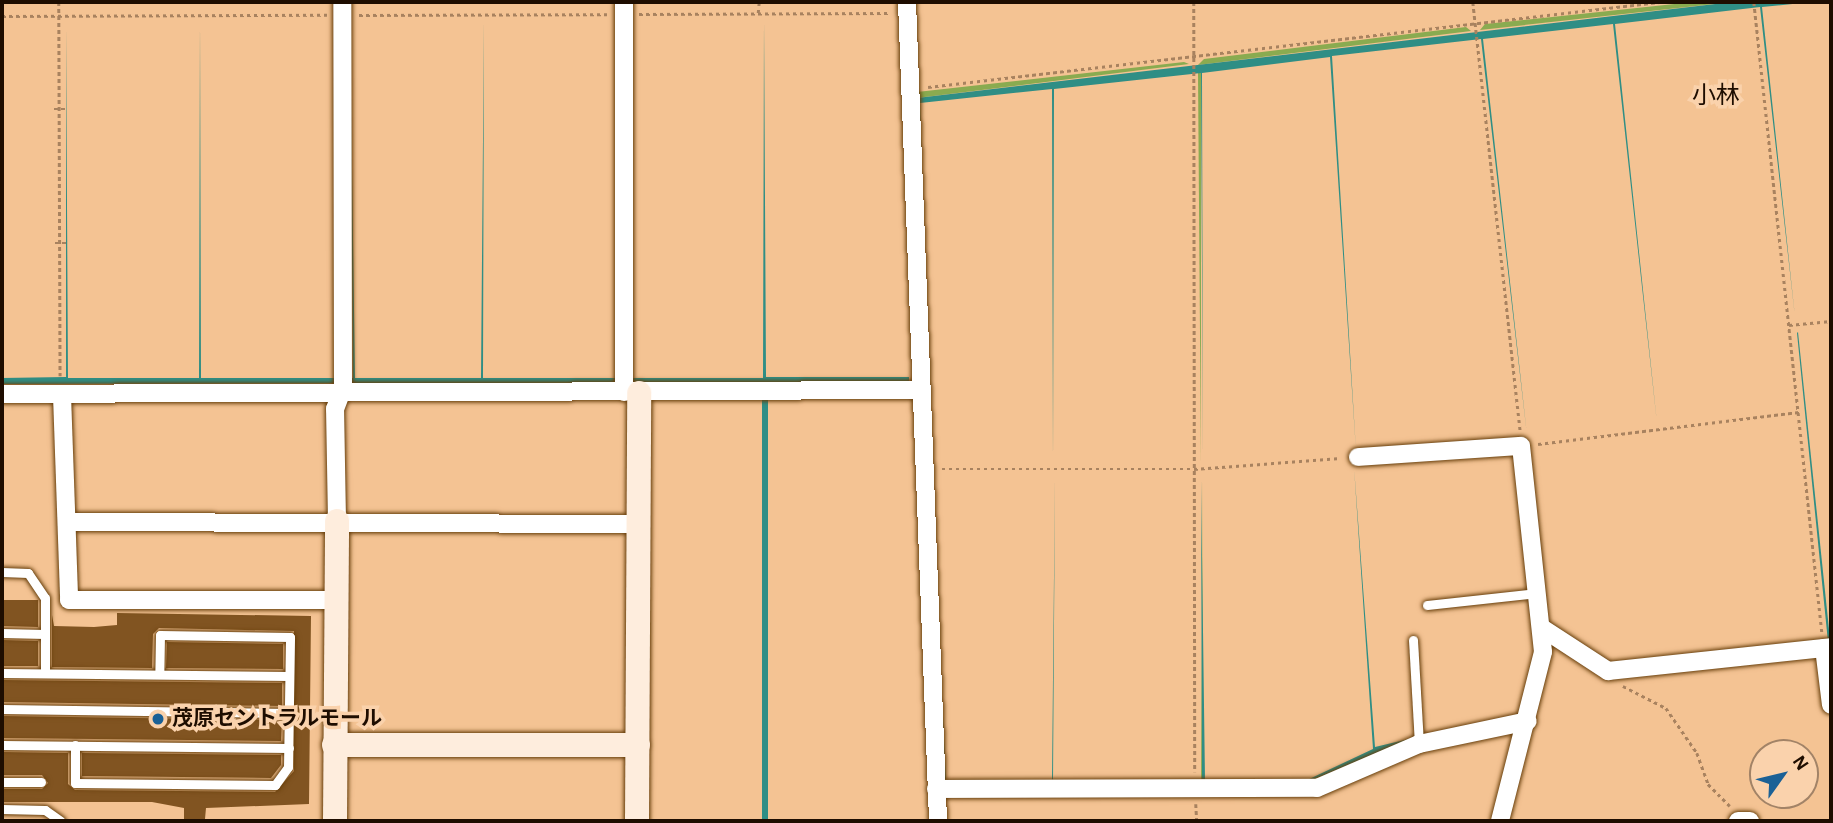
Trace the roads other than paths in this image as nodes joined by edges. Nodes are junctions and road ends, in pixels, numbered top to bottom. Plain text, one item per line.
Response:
1 (907, 7) edge
2 (342, 8) edge
3 (624, 8) edge
4 (921, 390) junction
5 (632, 393) junction
6 (2, 394) edge
7 (62, 395) junction
8 (340, 395) junction
9 (1358, 457) road end
10 (337, 521) junction
11 (68, 522) junction
12 (638, 524) junction
13 (2, 572) edge
14 (1540, 592) junction
15 (335, 600) junction
16 (1427, 605) dead end
17 (1542, 628) junction
18 (2, 634) edge
19 (45, 634) junction
20 (1413, 640) dead end
21 (1828, 647) edge
22 (2, 673) edge
23 (45, 673) junction
24 (159, 674) junction
25 (289, 676) junction
26 (1831, 705) edge
27 (2, 709) edge
28 (289, 713) junction
29 (1528, 720) junction
30 (1419, 744) junction
31 (2, 745) edge
32 (75, 745) junction
33 (334, 745) junction
34 (638, 745) junction
35 (289, 748) junction
36 (2, 782) edge
37 (41, 782) dead end
38 (936, 789) junction
39 (2, 809) edge
40 (61, 821) edge
41 (335, 821) edge
42 (638, 821) edge
43 (938, 821) edge
44 (1500, 821) edge

1 - 4 street
2 - 8 street
3 - 5 street
4 - 5 street
4 - 38 street
5 - 8 street
5 - 12 street
6 - 7 street
7 - 8 street
7 - 11 street
8 - 10 street
9 - 14 street
10 - 11 street
10 - 12 street
10 - 15 street
11 - 15 street
12 - 34 street
13 - 19 lane
14 - 16 lane
14 - 17 street
15 - 33 street
17 - 21 street
17 - 29 street
18 - 19 lane
19 - 23 lane
20 - 30 lane
21 - 26 street
22 - 23 lane
23 - 24 lane
24 - 25 lane
24 - 25 lane
25 - 28 lane
27 - 28 lane
28 - 35 lane
29 - 30 street
29 - 44 street
30 - 38 street
31 - 32 lane
32 - 35 lane
32 - 35 lane
33 - 34 street
33 - 41 street
34 - 42 street
36 - 37 lane
38 - 43 street
39 - 40 lane

